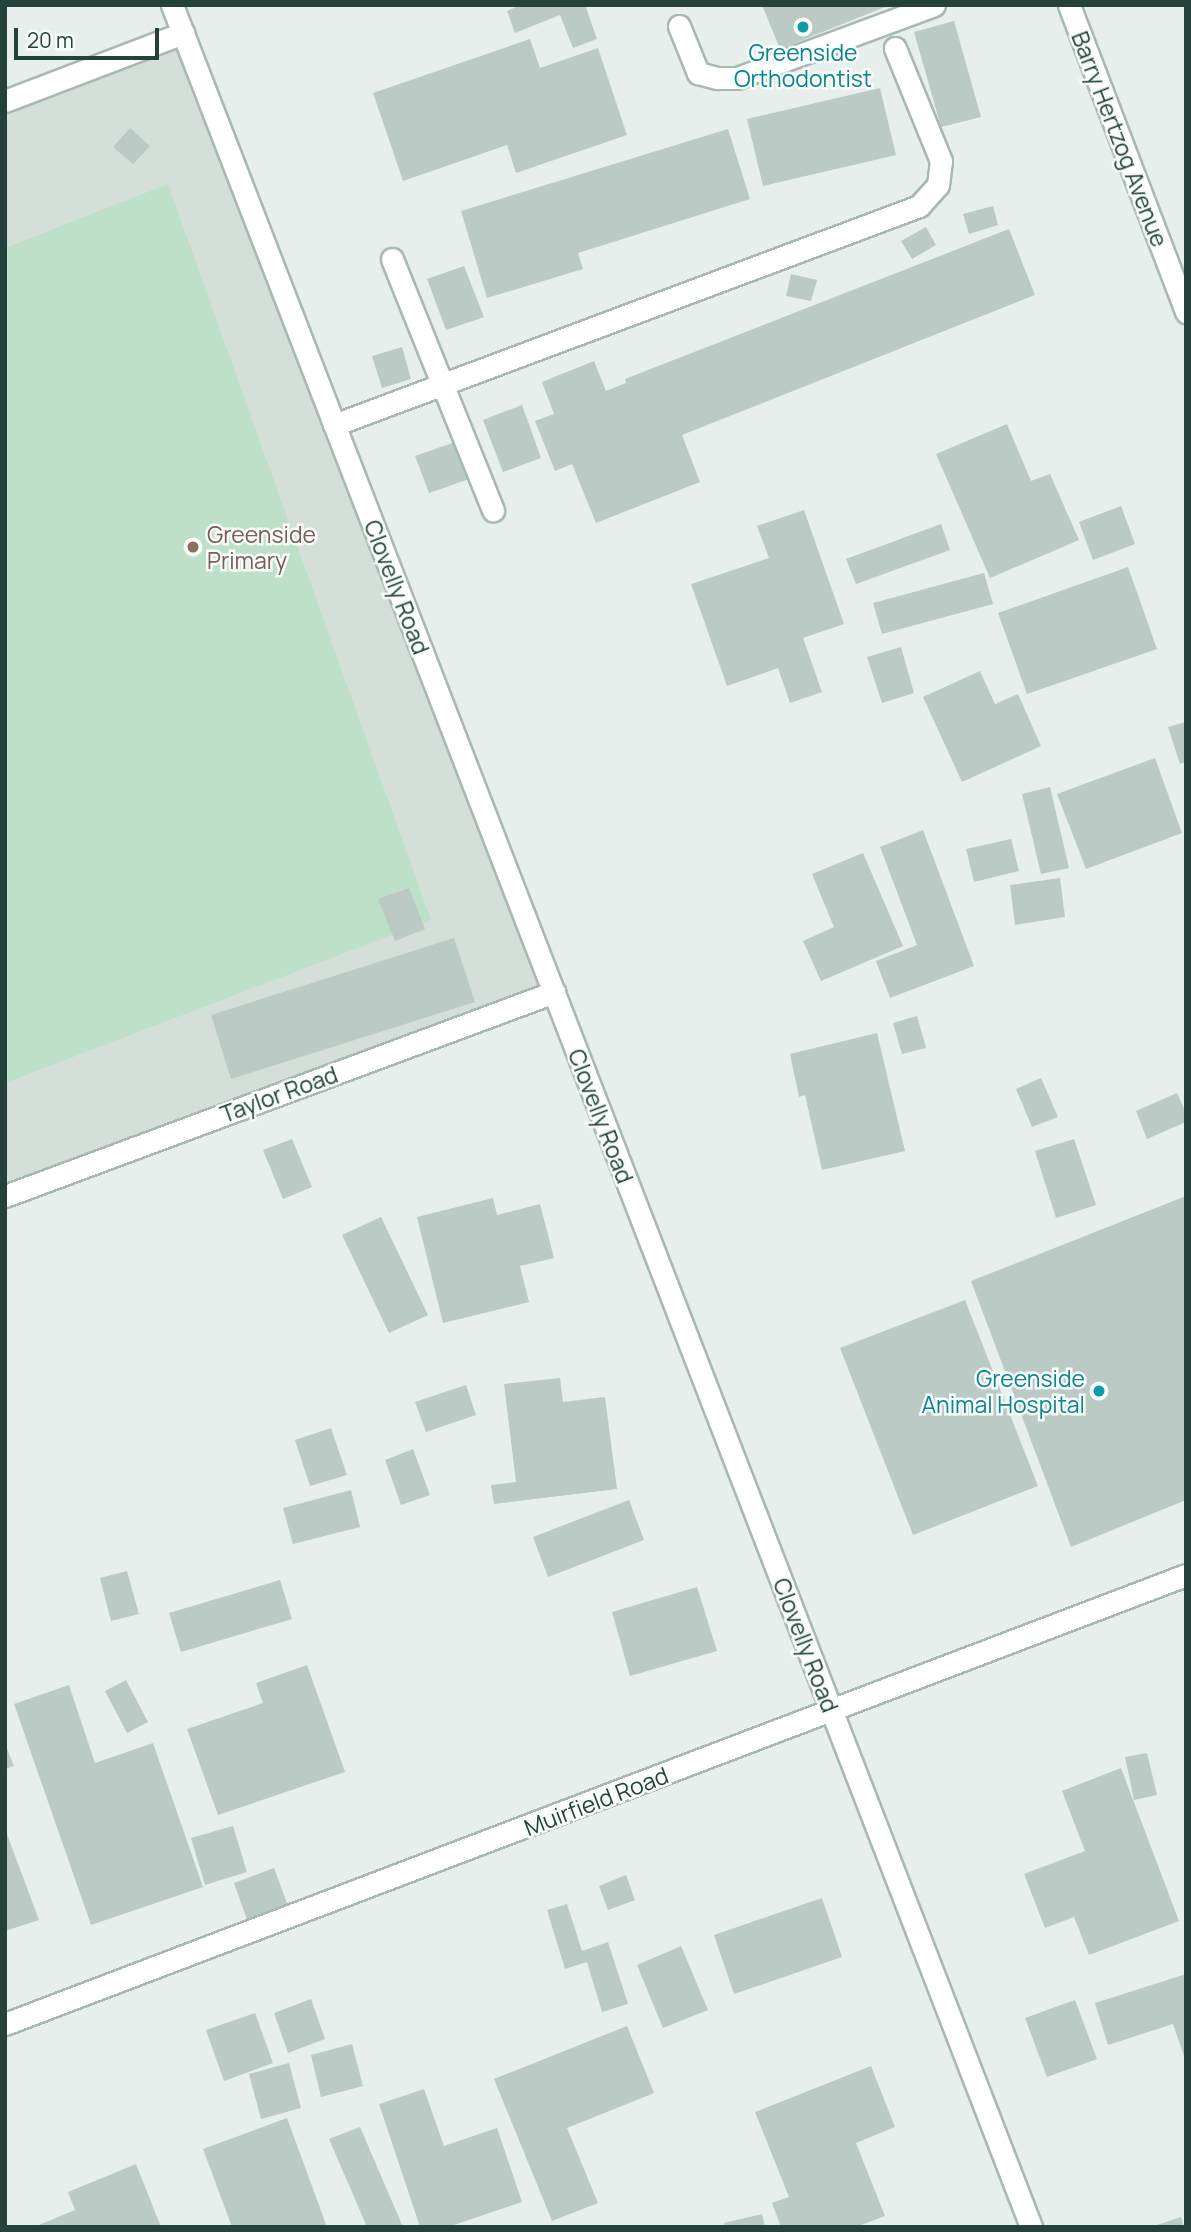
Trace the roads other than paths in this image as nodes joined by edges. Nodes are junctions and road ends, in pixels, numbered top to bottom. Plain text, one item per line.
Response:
1 (172, 5) edge
2 (1069, 5) edge
3 (923, 7) edge
4 (679, 26) dead end
5 (183, 33) junction
6 (895, 48) dead end
7 (5, 101) edge
8 (392, 259) dead end
9 (1186, 312) edge
10 (443, 385) junction
11 (334, 425) junction
12 (493, 510) dead end
13 (554, 992) junction
14 (5, 1196) edge
15 (1186, 1574) edge
16 (832, 1712) junction
17 (5, 2024) edge
18 (1031, 2227) edge

1 - 5 street, Clovelly Road
2 - 9 street, Barry Hertzog Avenue
3 - 4 street
5 - 7 street
5 - 11 street, Clovelly Road
6 - 10 street
8 - 10 street
10 - 11 street
10 - 12 street
11 - 13 street, Clovelly Road
13 - 14 street, Taylor Road
13 - 16 street, Clovelly Road
15 - 16 street, Muirfield Road
16 - 17 street, Muirfield Road
16 - 18 street, Clovelly Road

